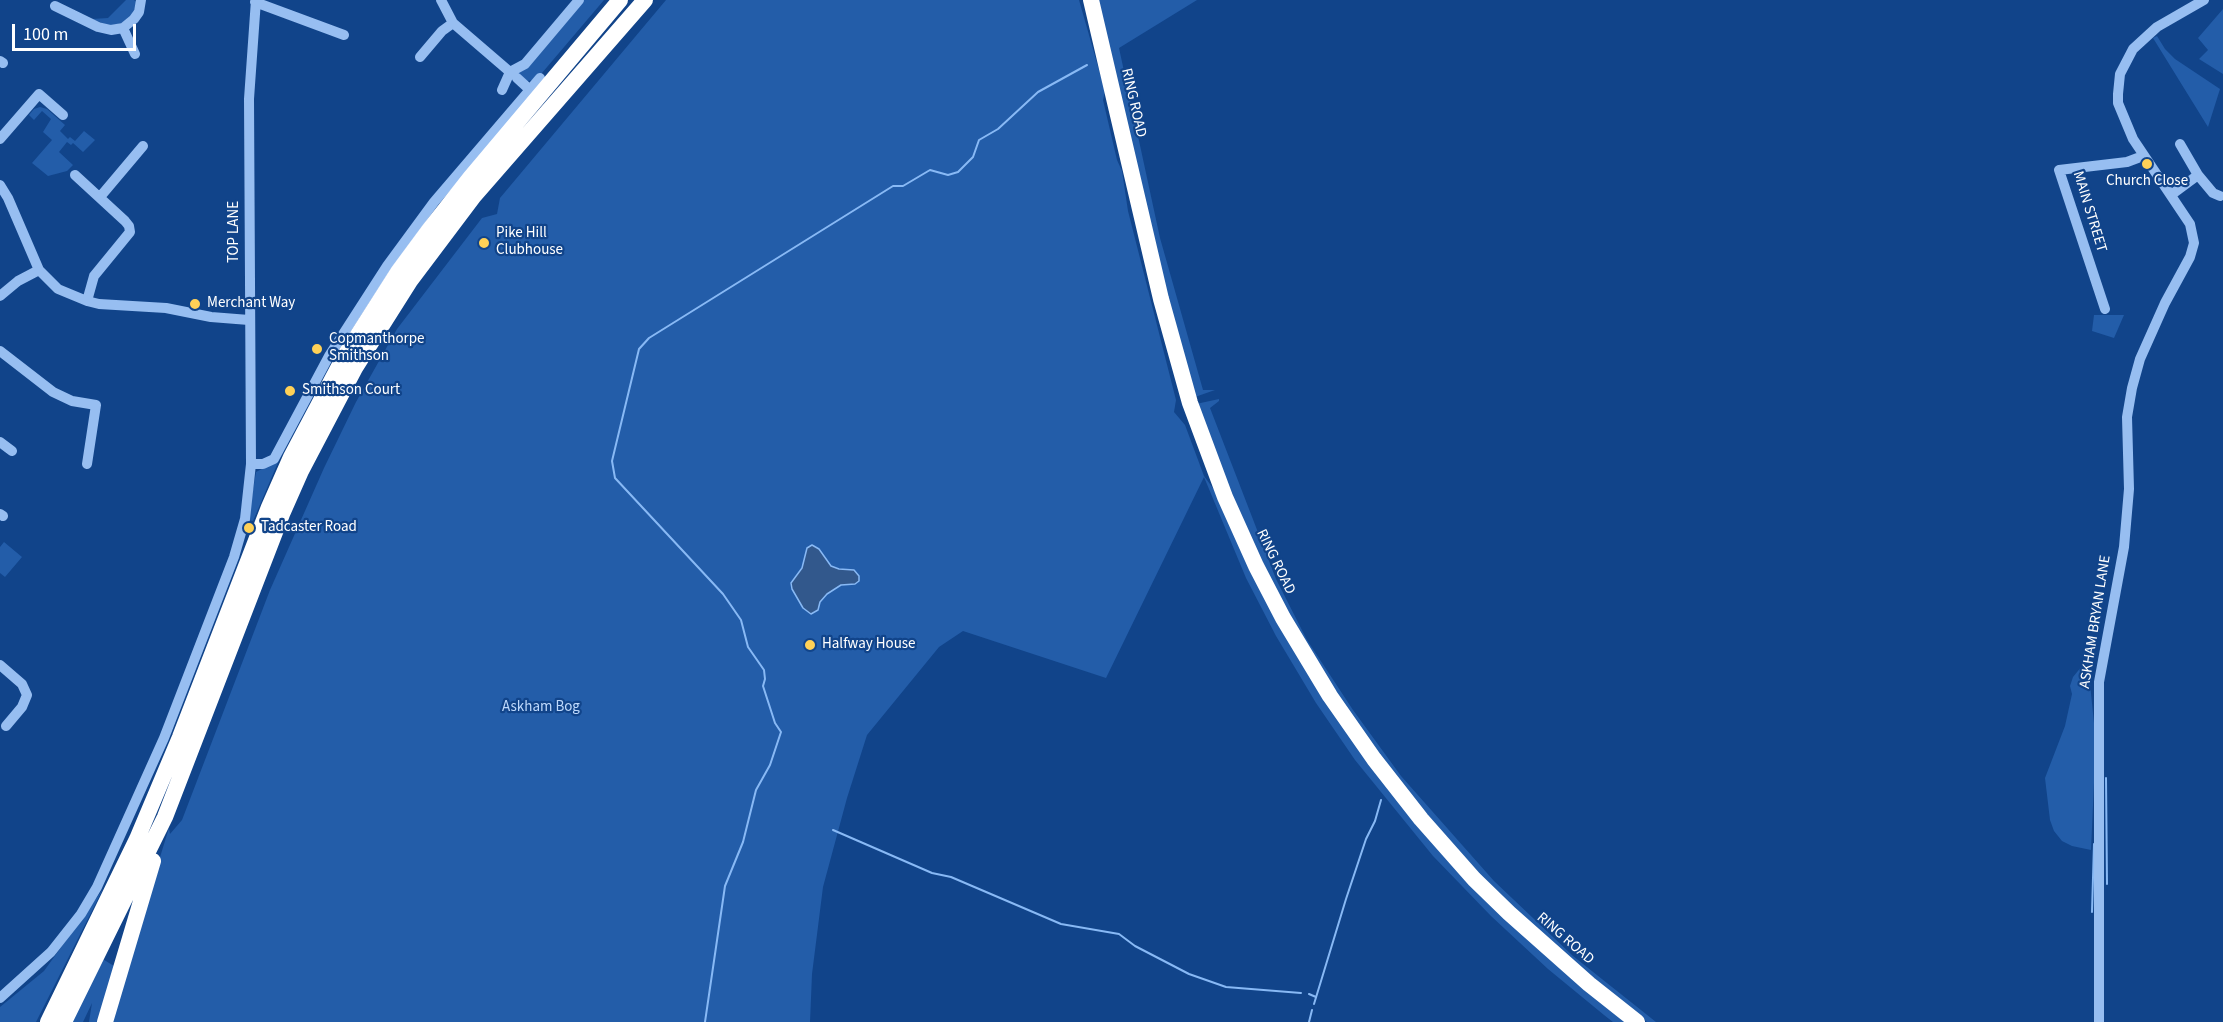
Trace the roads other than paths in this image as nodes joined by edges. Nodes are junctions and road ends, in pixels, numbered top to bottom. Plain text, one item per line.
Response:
1 (141, 0) edge
2 (441, 0) edge
3 (579, 0) edge
4 (620, 0) edge
5 (645, 0) edge
6 (1091, 0) edge
7 (2204, 0) edge
8 (255, 1) edge
9 (54, 6) dead end
10 (453, 23) junction
11 (123, 28) junction
12 (341, 30) dead end
13 (135, 54) dead end
14 (420, 57) dead end
15 (513, 75) junction
16 (540, 78) dead end
17 (530, 89) junction
18 (502, 90) dead end
19 (63, 115) dead end
20 (0, 139) edge
21 (2180, 144) dead end
22 (143, 146) dead end
23 (2143, 156) junction
24 (75, 175) dead end
25 (2198, 175) junction
26 (0, 186) edge
27 (2171, 195) junction
28 (2220, 196) dead end
29 (100, 197) junction
30 (39, 270) junction
31 (0, 296) edge
32 (87, 301) junction
33 (2105, 309) dead end
34 (249, 320) junction
35 (0, 351) edge
36 (0, 442) edge
37 (12, 452) dead end
38 (87, 464) dead end
39 (251, 464) junction
40 (0, 665) edge
41 (6, 726) dead end
42 (165, 817) junction
43 (0, 998) edge
44 (48, 1022) edge
45 (64, 1022) edge
46 (105, 1022) edge
47 (1637, 1022) edge
48 (2099, 1022) edge

1 - 11 street
2 - 10 street
3 - 15 street
4 - 44 highway
5 - 42 highway
6 - 47 highway, RING ROAD
7 - 23 street
8 - 12 street
8 - 34 street, TOP LANE
9 - 11 street
10 - 14 street
10 - 15 street
11 - 13 street
15 - 17 street
15 - 18 street
16 - 17 street
17 - 39 street
19 - 20 street
21 - 25 street
22 - 29 street
23 - 27 street
23 - 33 street, MAIN STREET
24 - 29 street
25 - 27 street
25 - 28 street
26 - 30 street
27 - 48 street, ASKHAM BRYAN LANE
29 - 32 street
30 - 31 street
30 - 32 street
32 - 34 street
34 - 39 street, TOP LANE
35 - 38 street
36 - 37 street
39 - 43 street
40 - 41 street
42 - 45 highway
42 - 46 highway

